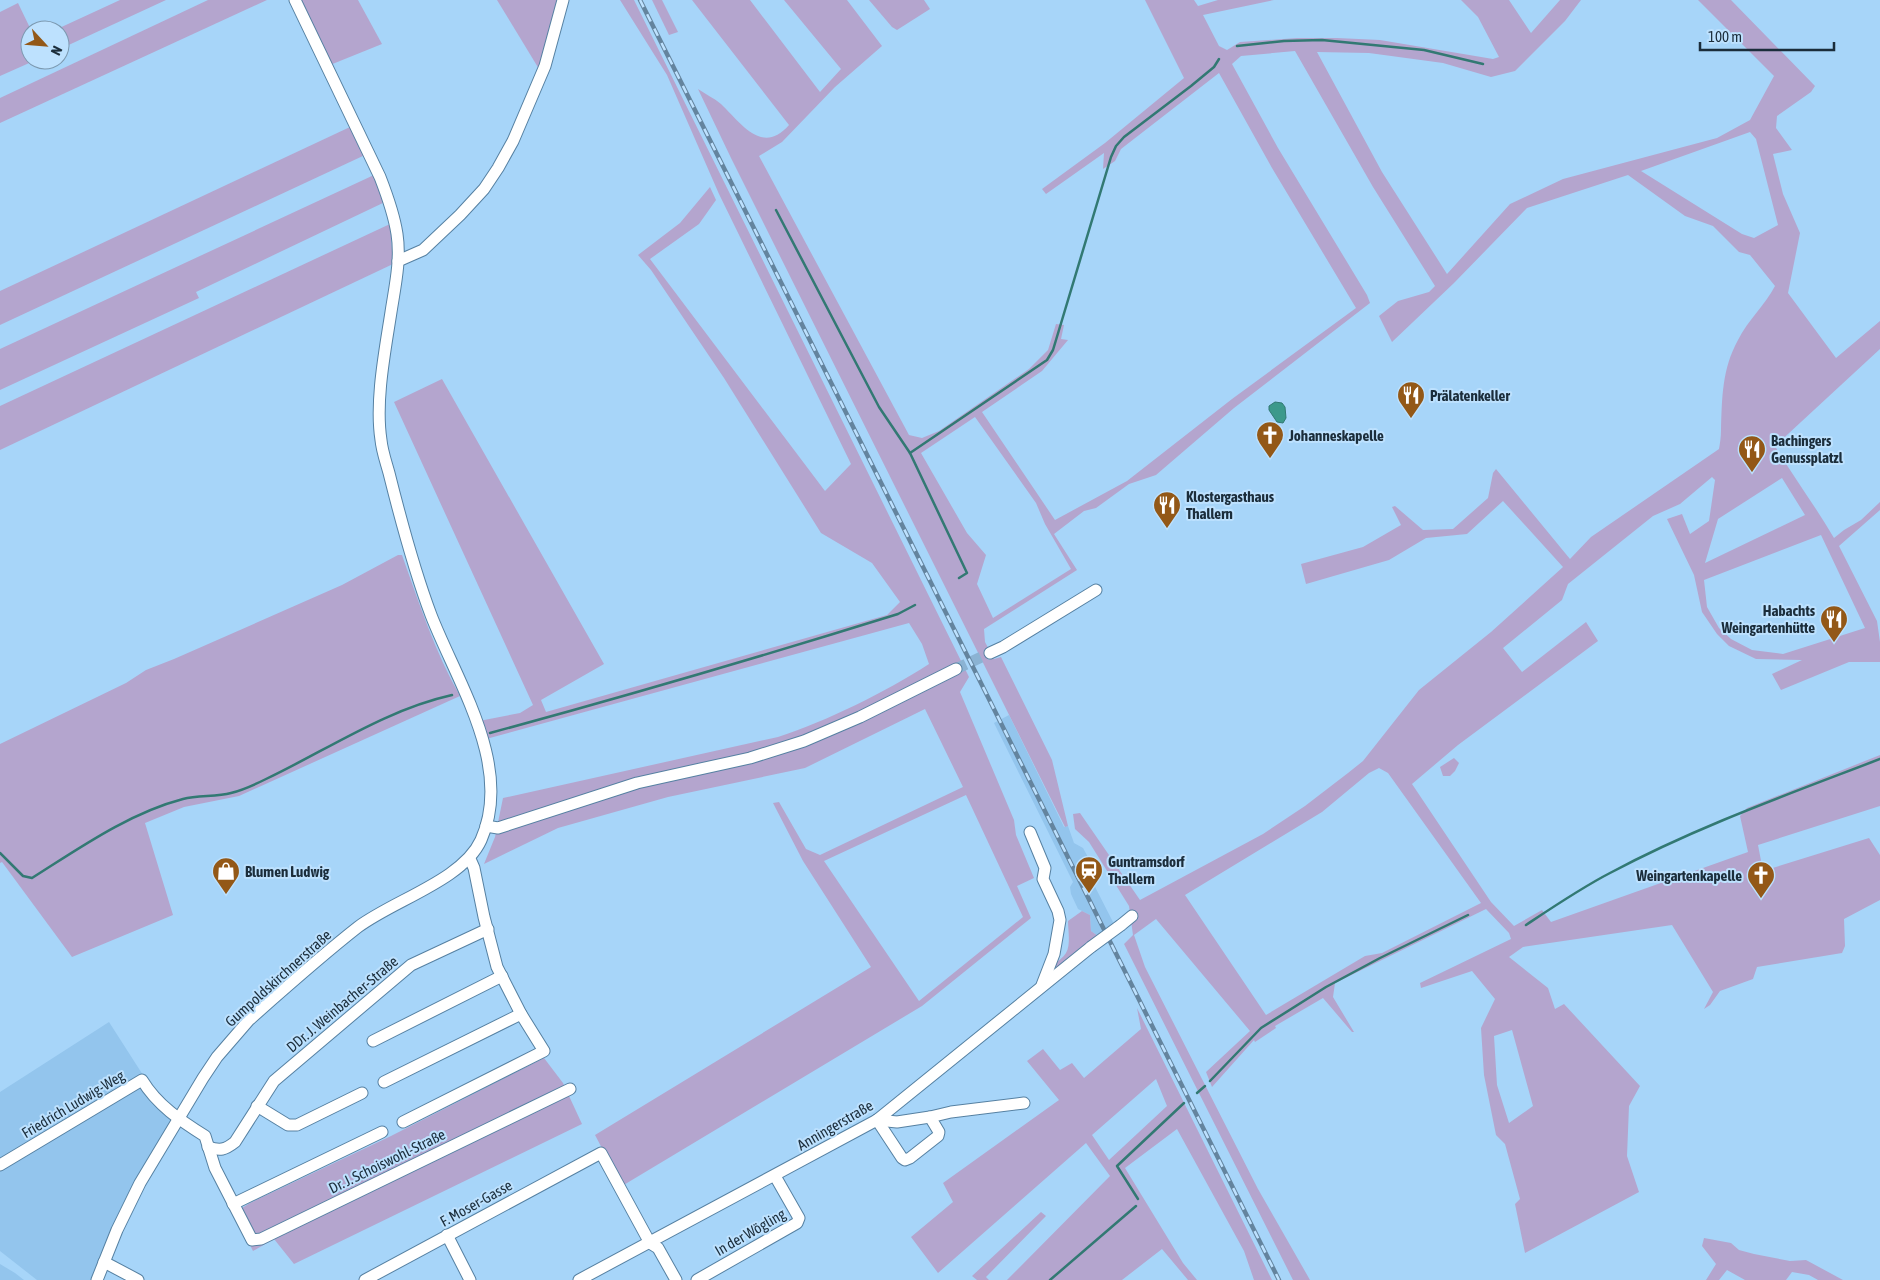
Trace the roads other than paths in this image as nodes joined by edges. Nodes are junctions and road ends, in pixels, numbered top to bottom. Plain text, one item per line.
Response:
1 (294, 0) edge
2 (563, 0) edge
3 (398, 261) junction
4 (1096, 590) dead end
5 (990, 653) tunnel mouth
6 (956, 669) tunnel mouth
7 (486, 826) junction
8 (1030, 832) dead end
9 (470, 859) junction
10 (1132, 916) dead end
11 (488, 929) junction
12 (502, 976) junction
13 (1041, 987) junction
14 (521, 1014) junction
15 (373, 1041) dead end
16 (384, 1082) dead end
17 (570, 1089) dead end
18 (362, 1093) dead end
19 (1024, 1103) dead end
20 (257, 1106) junction
21 (930, 1117) junction
22 (178, 1119) junction
23 (877, 1120) junction
24 (403, 1122) dead end
25 (382, 1132) dead end
26 (208, 1147) junction
27 (0, 1165) edge
28 (774, 1176) junction
29 (233, 1204) junction
30 (447, 1235) junction
31 (650, 1243) junction
32 (104, 1262) junction
33 (97, 1280) edge
34 (138, 1280) edge
35 (365, 1280) edge
36 (470, 1280) edge
37 (579, 1280) edge
38 (676, 1280) edge
39 (697, 1280) edge

1 - 3 street, Gumpoldskirchnerstraße
2 - 3 street
3 - 7 street, Gumpoldskirchnerstraße
4 - 5 street
6 - 7 street
7 - 9 street, Gumpoldskirchnerstraße
8 - 13 street, Anningerstraße
9 - 11 street, Dr. J. Schoiswohl-Straße
9 - 22 street, Gumpoldskirchnerstraße
10 - 13 street, Anningerstraße, bridge
11 - 12 street, Dr. J. Schoiswohl-Straße
11 - 20 street, DDr. J. Weinbacher-Straße
12 - 14 street, Dr. J. Schoiswohl-Straße
12 - 15 street
13 - 23 street, Anningerstraße
14 - 16 street
14 - 24 street, Dr. J. Schoiswohl-Straße
17 - 29 street, Dr. J. Schoiswohl-Straße
18 - 20 street
19 - 21 street
20 - 26 street, DDr. J. Weinbacher-Straße
21 - 23 street
21 - 23 street
22 - 26 street, Dr. J. Schoiswohl-Straße
22 - 27 street, Friedrich Ludwig-Weg
22 - 32 street, Gumpoldskirchnerstraße
23 - 28 street, Anningerstraße
25 - 29 street, Dr. J. Schoiswohl-Straße
26 - 29 street, Dr. J. Schoiswohl-Straße
28 - 31 street, Anningerstraße
28 - 39 street, In der Wögling
30 - 31 street, F. Moser-Gasse
30 - 35 street, F. Moser-Gasse
30 - 36 street
31 - 37 street, Anningerstraße
31 - 38 street
32 - 33 street, Gumpoldskirchnerstraße
32 - 34 street

